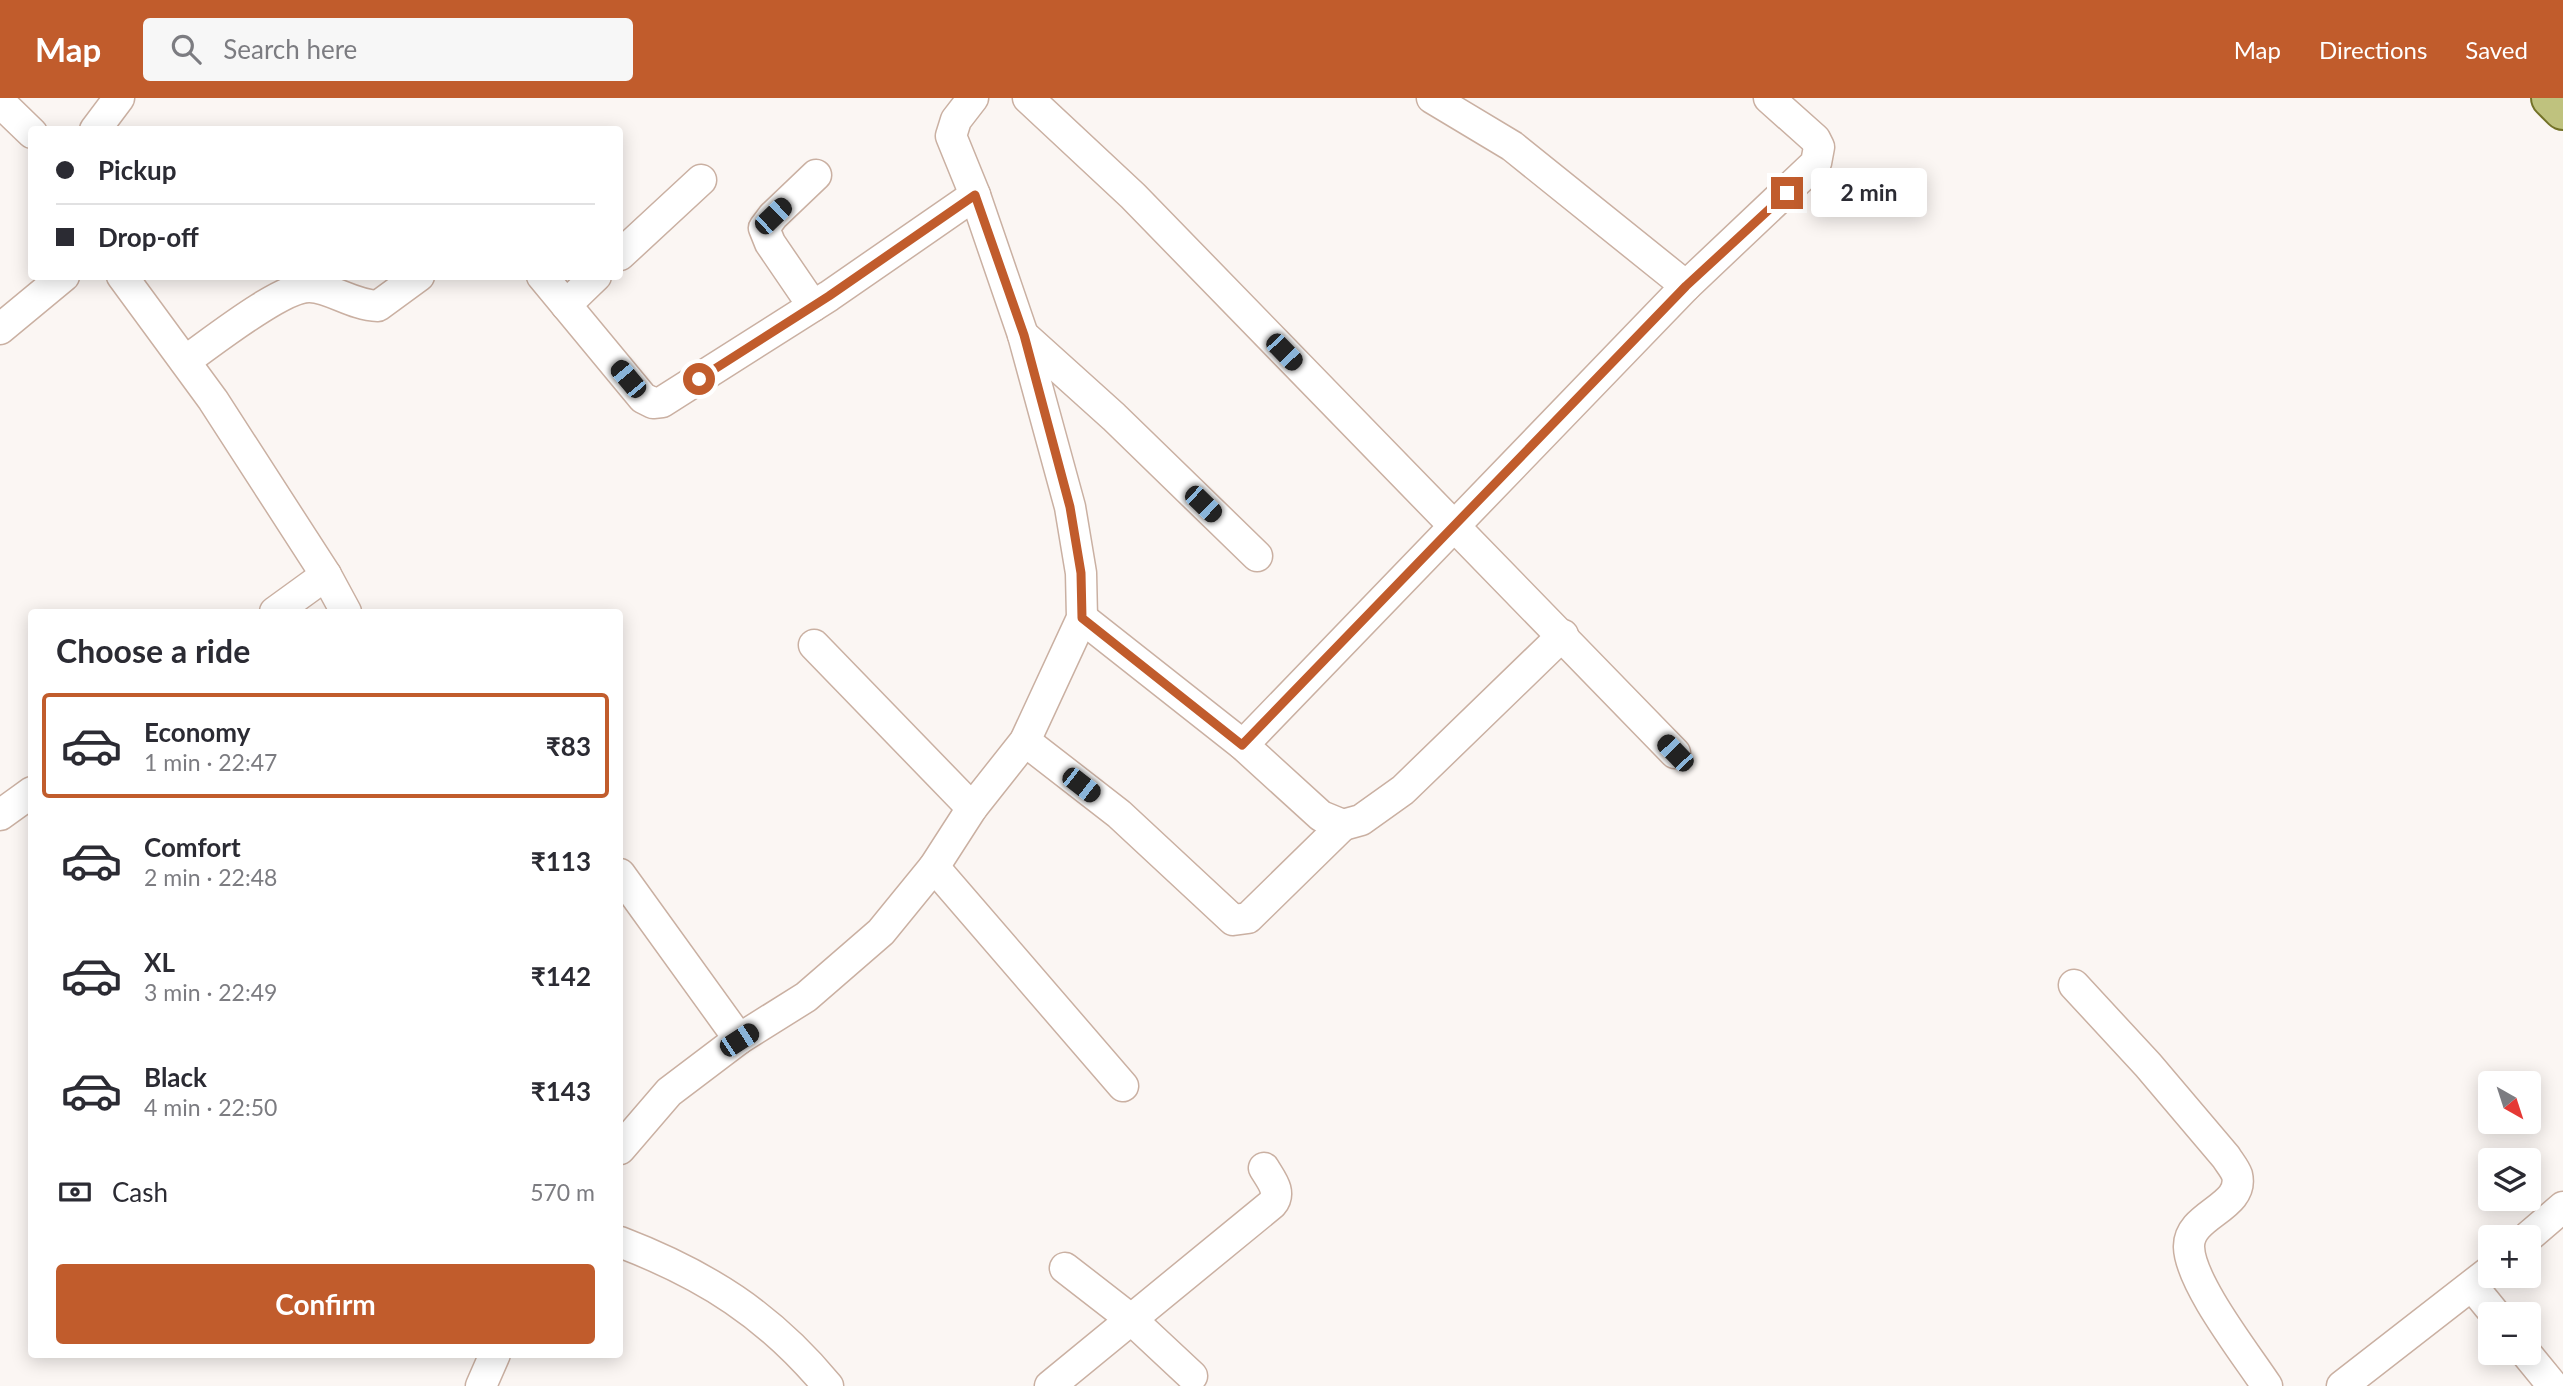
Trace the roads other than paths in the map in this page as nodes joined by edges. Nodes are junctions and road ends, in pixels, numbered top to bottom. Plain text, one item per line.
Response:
1 (119, 98) edge
2 (973, 98) edge
3 (1028, 98) edge
4 (1432, 98) edge
5 (1769, 98) edge
6 (2551, 98) edge
7 (0, 102) edge
8 (2563, 110) edge
9 (98, 126) edge
10 (28, 130) edge
11 (816, 175) dead end
12 (701, 180) dead end
13 (975, 195) junction
14 (623, 252) edge
15 (59, 280) edge
16 (125, 280) edge
17 (414, 280) edge
18 (545, 280) edge
19 (592, 280) edge
20 (1686, 286) junction
21 (566, 305) junction
22 (813, 306) junction
23 (0, 329) edge
24 (1024, 335) junction
25 (185, 361) junction
26 (1454, 527) junction
27 (1256, 556) dead end
28 (326, 575) junction
29 (279, 609) edge
30 (343, 609) edge
31 (1082, 618) junction
32 (1563, 635) junction
33 (814, 645) dead end
34 (1025, 741) junction
35 (1242, 745) junction
36 (1675, 753) dead end
37 (28, 795) edge
38 (972, 808) junction
39 (0, 816) edge
40 (1343, 825) junction
41 (934, 867) junction
42 (623, 878) edge
43 (2074, 985) dead end
44 (739, 1040) junction
45 (1123, 1086) dead end
46 (623, 1146) edge
47 (1264, 1168) dead end
48 (2563, 1207) edge
49 (2541, 1226) edge
50 (623, 1243) edge
51 (1065, 1268) dead end
52 (2478, 1281) edge
53 (1132, 1320) junction
54 (493, 1358) edge
55 (2536, 1365) edge
56 (1192, 1376) dead end
57 (481, 1386) edge
58 (828, 1386) edge
59 (1050, 1386) edge
60 (2267, 1386) edge
61 (2342, 1386) edge
62 (2553, 1386) edge

1 - 9 street
2 - 13 street
3 - 26 street
4 - 20 street
5 - 20 street
6 - 8 main road
7 - 10 street
11 - 22 street
12 - 14 street
13 - 22 street
13 - 24 street
15 - 23 street
16 - 25 street
17 - 25 street
18 - 21 street
19 - 21 street
20 - 26 street
21 - 22 street
24 - 27 street
24 - 31 street
25 - 28 street
26 - 32 street
26 - 35 street
28 - 29 street
28 - 30 street
31 - 34 street
31 - 35 street
32 - 36 street
32 - 40 street
33 - 38 street
34 - 38 street
34 - 40 street
35 - 40 street
37 - 39 street
38 - 41 street
41 - 44 street
41 - 45 street
42 - 44 street
43 - 60 street
44 - 46 street
47 - 53 street
48 - 49 street
50 - 58 street
51 - 53 street
52 - 61 street
53 - 56 street
53 - 59 street
54 - 57 street
55 - 62 street

